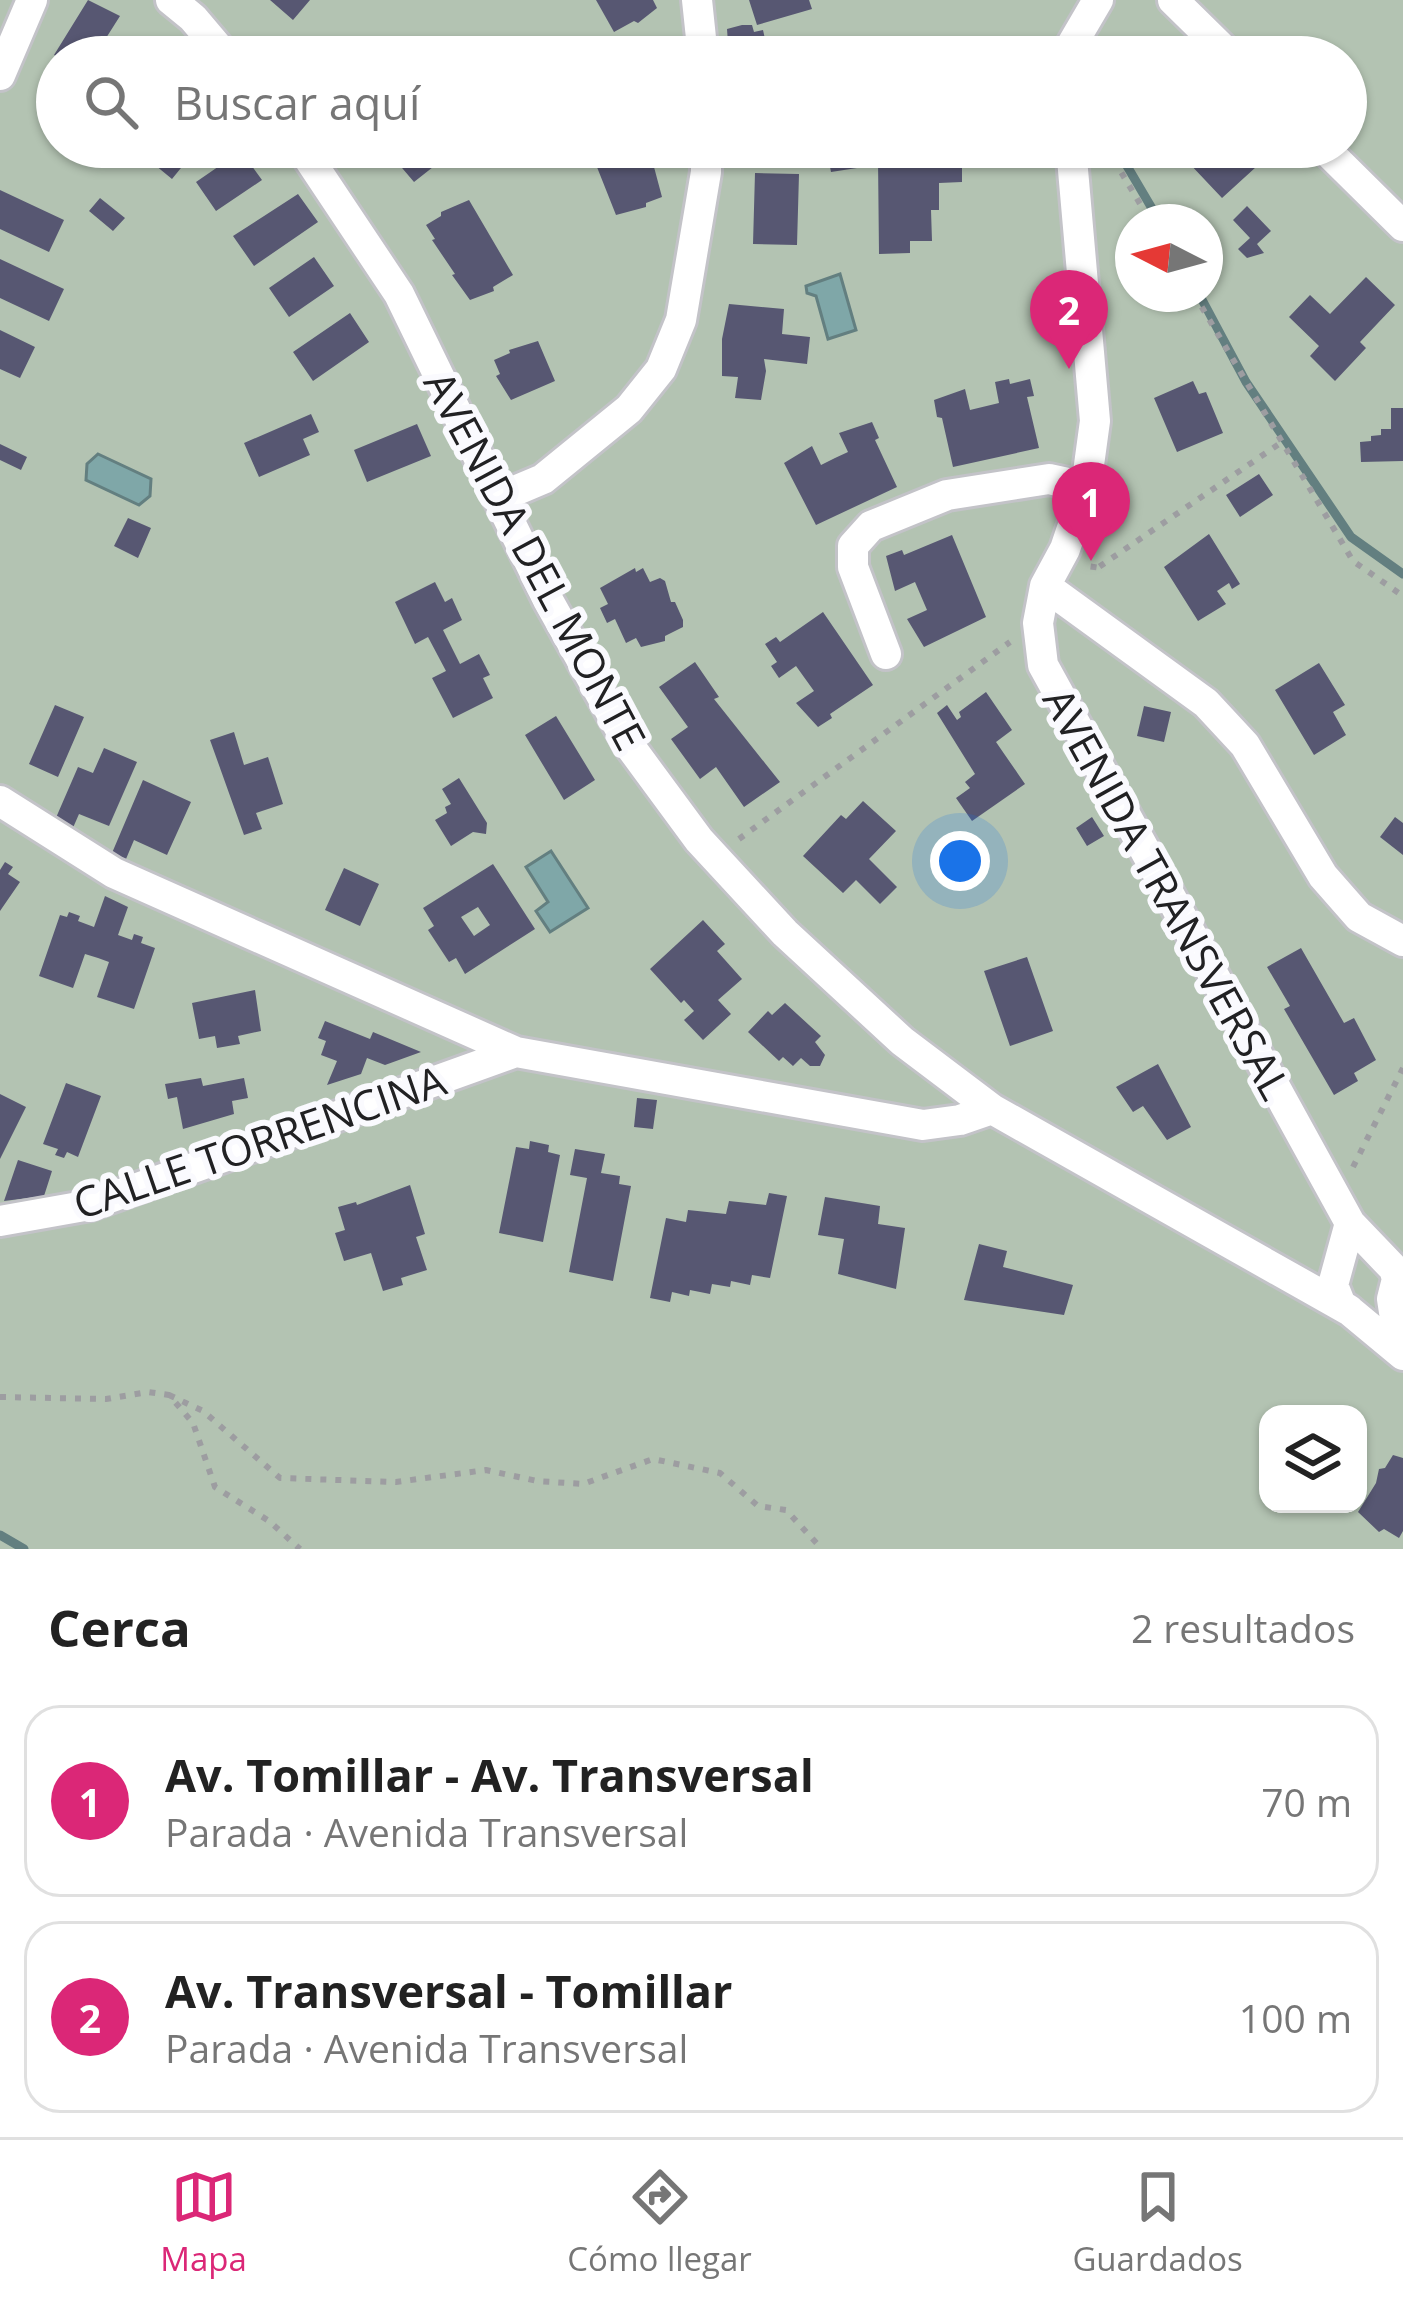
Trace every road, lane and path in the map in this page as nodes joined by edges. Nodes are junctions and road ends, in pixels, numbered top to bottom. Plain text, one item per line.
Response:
1 (32, 0) edge
2 (171, 0) edge
3 (697, 0) edge
4 (1098, 0) edge
5 (1173, 0) edge
6 (208, 36) edge
7 (701, 36) edge
8 (1077, 36) edge
9 (1210, 36) edge
10 (0, 75) edge
11 (316, 168) edge
12 (706, 168) edge
13 (1073, 168) edge
14 (1119, 168) edge
15 (1344, 168) edge
16 (1140, 204) edge
17 (1403, 226) edge
18 (1205, 312) edge
19 (1282, 442) junction
20 (1086, 487) junction
21 (498, 498) junction
22 (1096, 549) dead end
23 (1045, 586) junction
24 (1403, 596) edge
25 (886, 654) dead end
26 (1043, 665) junction
27 (0, 801) edge
28 (731, 844) dead end
29 (1403, 941) edge
30 (516, 1052) junction
31 (1403, 1068) edge
32 (992, 1109) junction
33 (0, 1221) edge
34 (1350, 1223) junction
35 (1391, 1261) edge
36 (1337, 1265) junction
37 (1278, 1269) junction
38 (1398, 1293) edge
39 (1350, 1311) junction
40 (1402, 1353) edge
41 (169, 1395) junction
42 (0, 1397) edge
43 (300, 1549) edge
44 (822, 1549) edge

1 - 10 street
2 - 6 street
3 - 7 street
4 - 8 street
5 - 9 street
11 - 21 street, AVENIDA DEL MONTE
12 - 21 street
13 - 20 street, AVENIDA TRANSVERSAL
14 - 16 path
15 - 17 street
18 - 19 path
19 - 22 path
19 - 24 path
20 - 23 street, AVENIDA TRANSVERSAL
20 - 25 street
21 - 32 street, AVENIDA DEL MONTE
23 - 26 street, AVENIDA TRANSVERSAL
23 - 29 street
26 - 28 path
26 - 34 street, AVENIDA TRANSVERSAL
27 - 30 street
30 - 32 street
30 - 33 street, CALLE TORRENCINA
31 - 34 path
32 - 37 street, AVENIDA DEL MONTE
34 - 35 street, AVENIDA TRANSVERSAL
34 - 36 street
35 - 36 street
35 - 38 street
36 - 37 street
36 - 39 street
37 - 39 street, AVENIDA DEL MONTE
38 - 39 street
38 - 40 street, AVENIDA DEL MONTE
39 - 40 street, AVENIDA DEL MONTE
41 - 42 path
41 - 43 path
41 - 44 path

